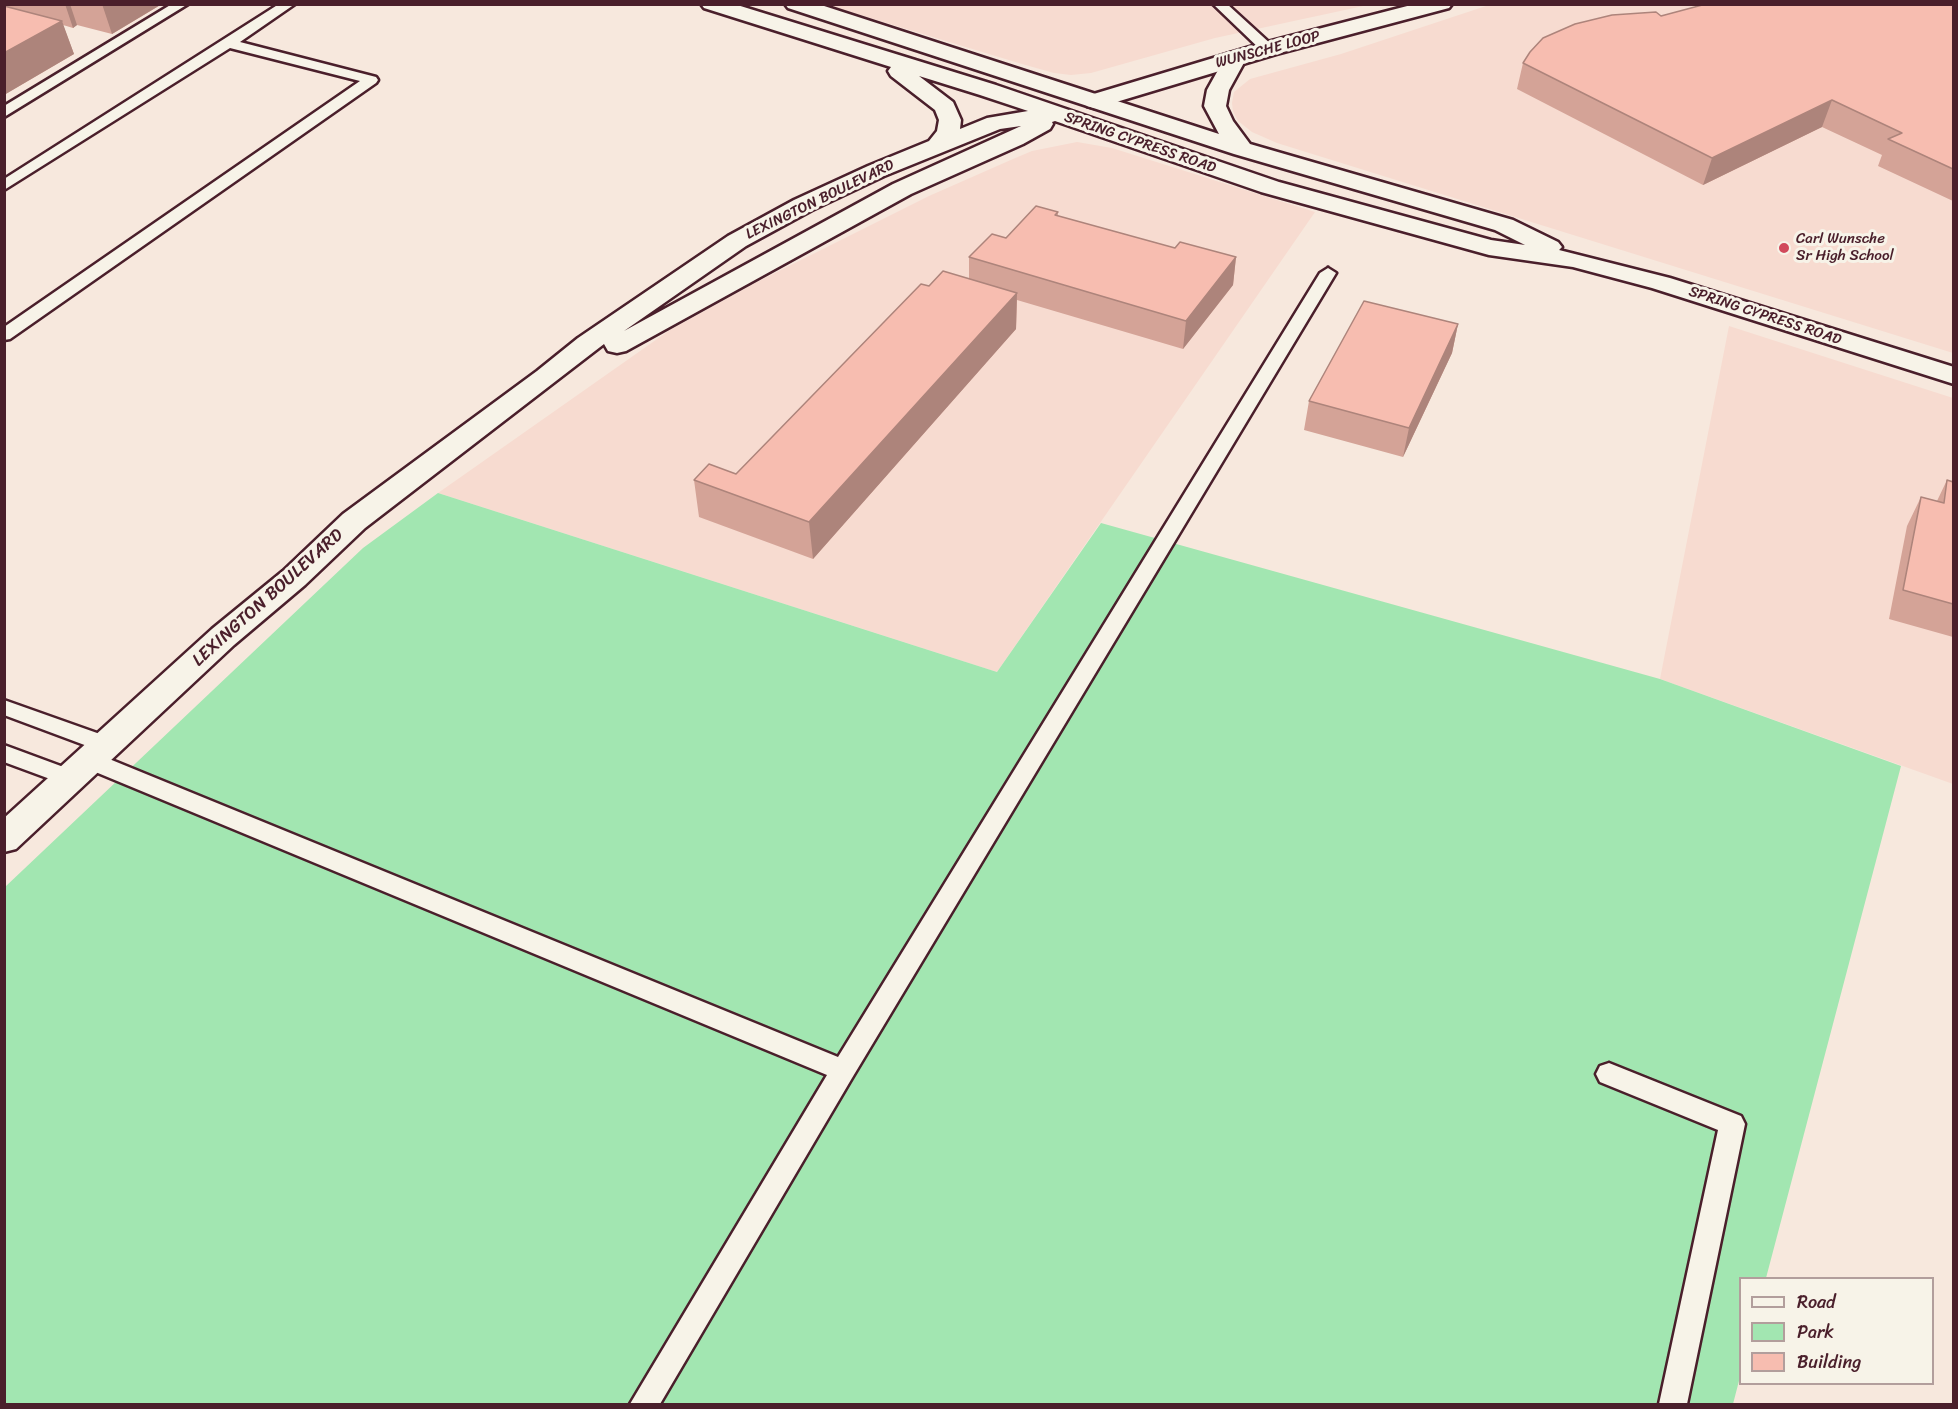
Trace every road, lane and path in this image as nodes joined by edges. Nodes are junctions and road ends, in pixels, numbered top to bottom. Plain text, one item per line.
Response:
1 (182, 4) edge
2 (290, 4) edge
3 (711, 4) edge
4 (795, 4) edge
5 (1219, 4) edge
6 (1442, 4) edge
7 (229, 43) junction
8 (1268, 49) junction
9 (872, 55) junction
10 (1235, 59) junction
11 (1095, 101) junction
12 (4, 113) edge
13 (1058, 114) junction
14 (938, 145) junction
15 (1242, 150) junction
16 (4, 186) edge
17 (1575, 260) junction
18 (1328, 273) dead end
19 (4, 335) edge
20 (1953, 376) edge
21 (547, 377) junction
22 (4, 706) edge
23 (4, 753) edge
24 (88, 761) junction
25 (4, 839) edge
26 (843, 1070) junction
27 (1609, 1074) dead end
28 (644, 1404) edge
29 (1673, 1404) edge

1 - 12 lane
2 - 7 lane
3 - 9 main road, SPRING CYPRESS ROAD
4 - 11 main road, SPRING CYPRESS ROAD
5 - 8 lane
6 - 8 main road, WUNSCHE LOOP
7 - 16 lane
7 - 19 lane
8 - 10 main road, WUNSCHE LOOP
9 - 13 main road, SPRING CYPRESS ROAD
9 - 14 main road
10 - 11 main road, WUNSCHE LOOP
10 - 15 main road
11 - 13 main road, LEXINGTON BOULEVARD
11 - 15 main road, SPRING CYPRESS ROAD
13 - 14 main road, LEXINGTON BOULEVARD
13 - 17 main road, SPRING CYPRESS ROAD
13 - 21 main road, LEXINGTON BOULEVARD
14 - 21 main road, LEXINGTON BOULEVARD
15 - 17 main road, SPRING CYPRESS ROAD
17 - 20 main road, SPRING CYPRESS ROAD
18 - 26 lane
21 - 24 main road, LEXINGTON BOULEVARD
22 - 24 lane
23 - 24 lane
24 - 25 main road, LEXINGTON BOULEVARD
24 - 26 lane
26 - 28 lane
27 - 29 lane

